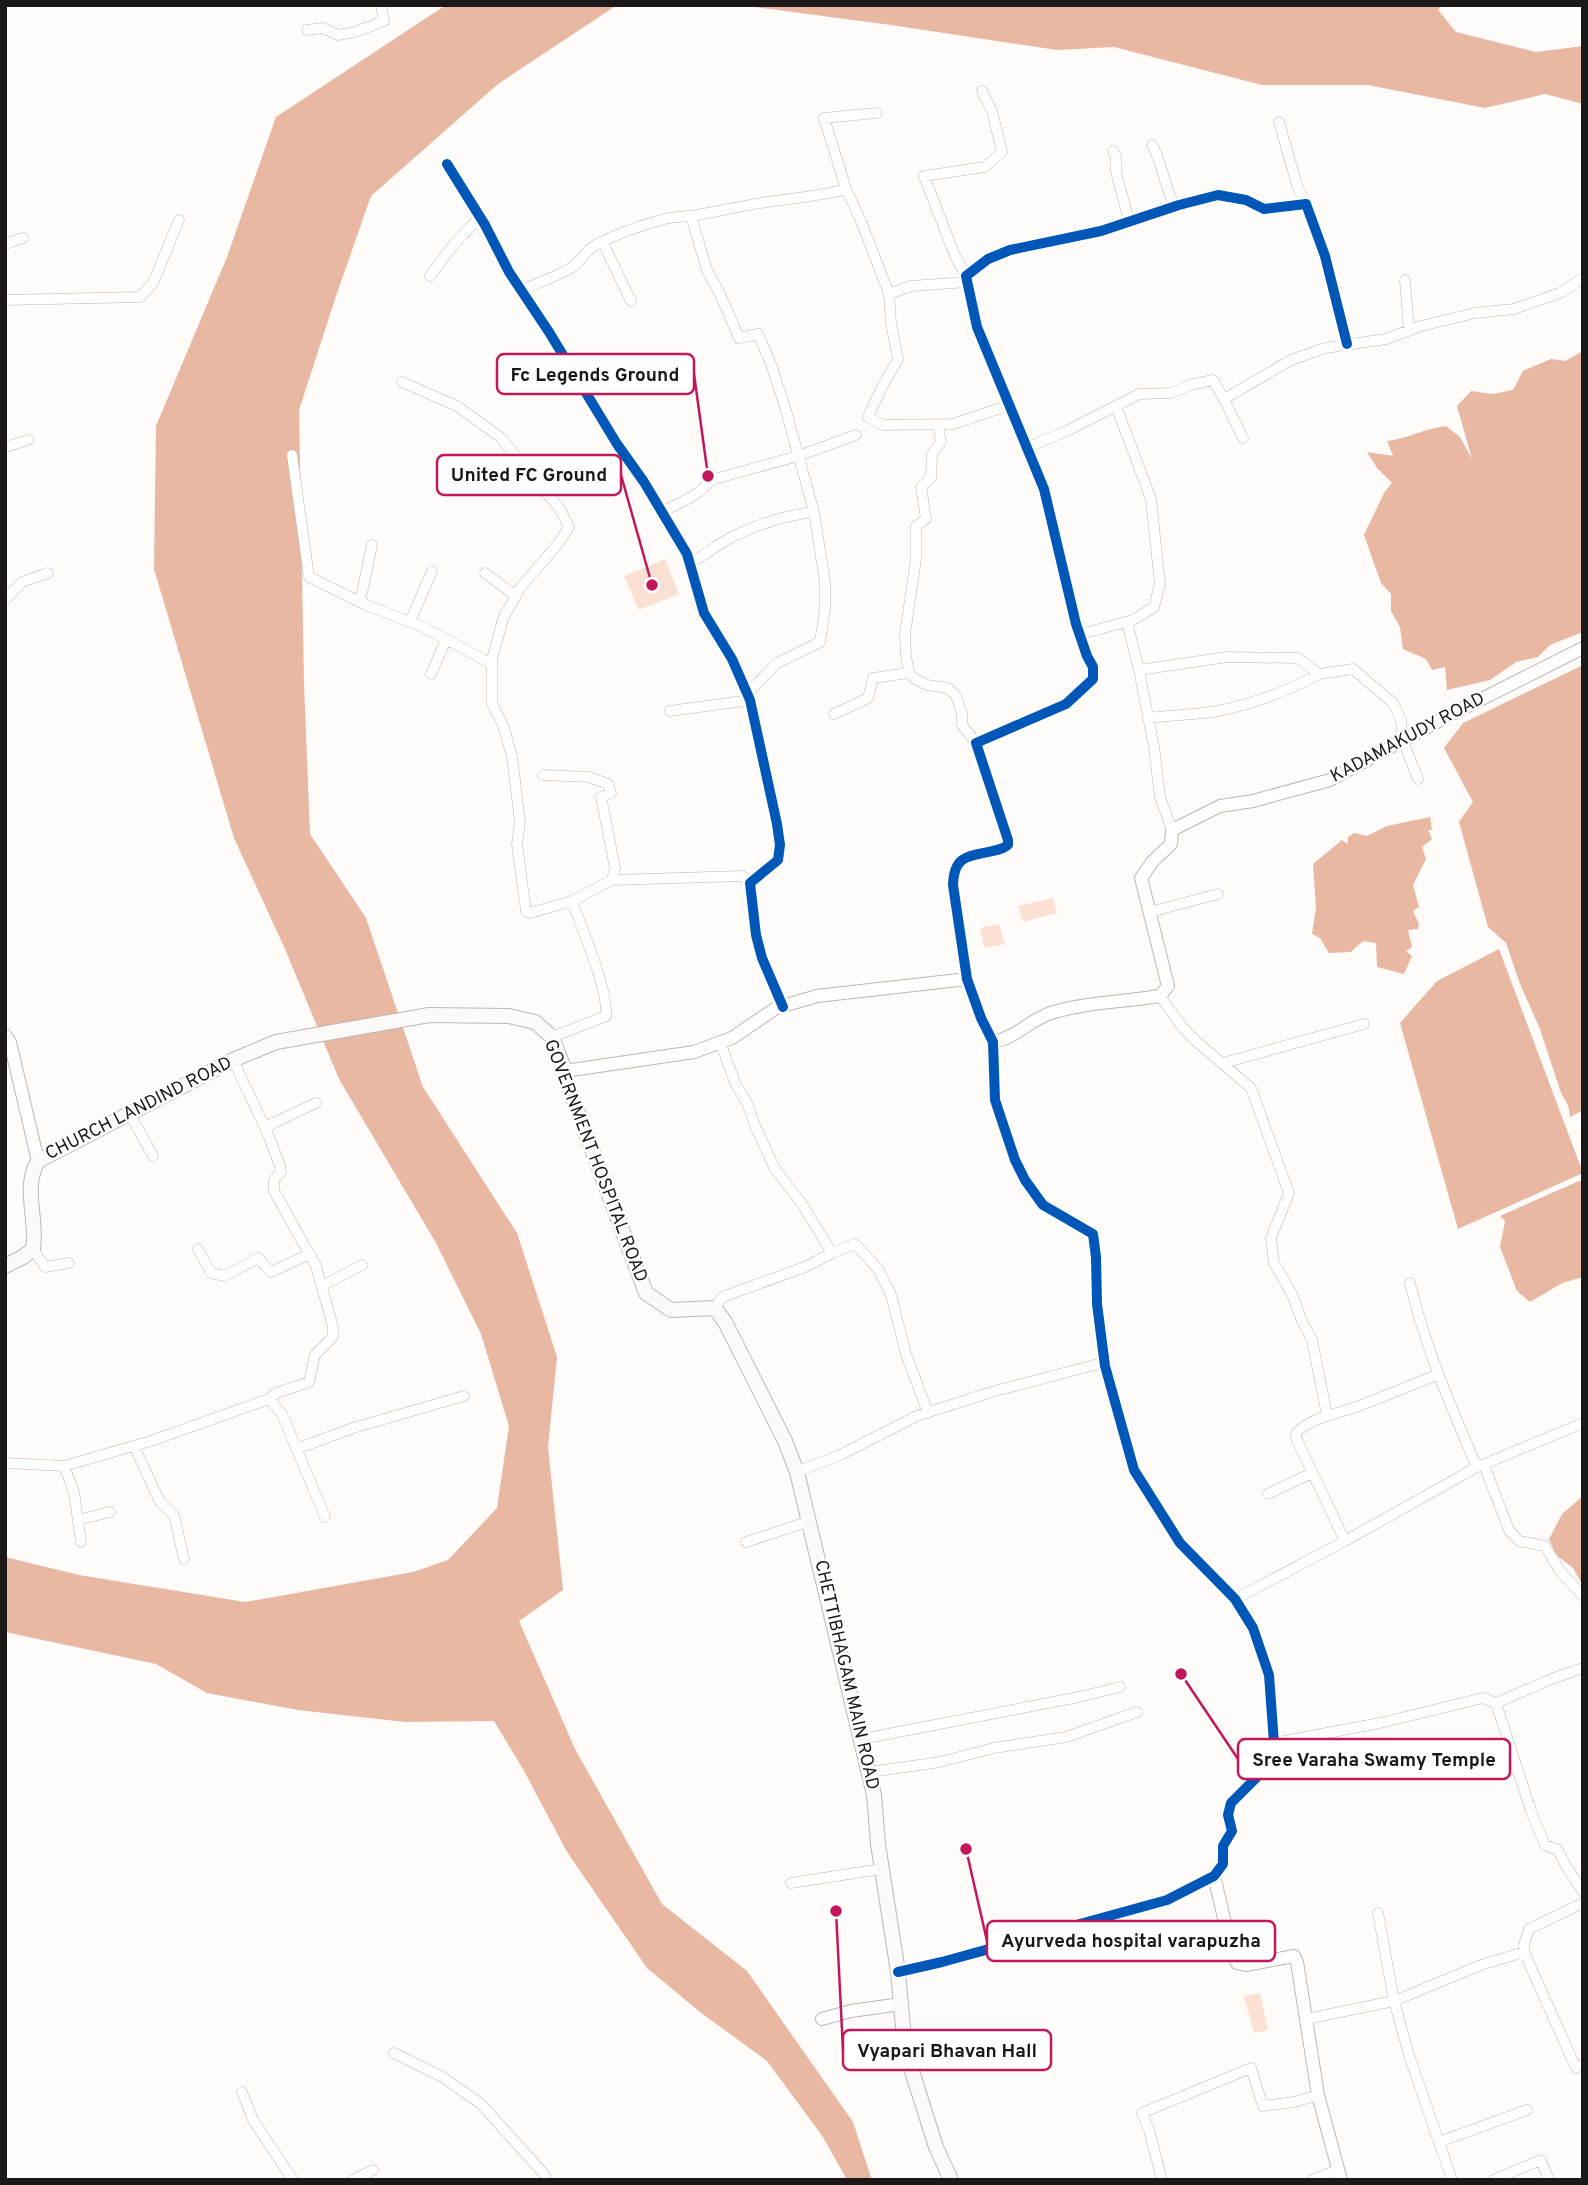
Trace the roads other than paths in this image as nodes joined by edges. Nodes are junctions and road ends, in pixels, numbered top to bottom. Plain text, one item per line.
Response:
1 (381, 5) edge
2 (307, 30) dead end
3 (982, 91) dead end
4 (877, 113) dead end
5 (1279, 122) dead end
6 (1152, 145) dead end
7 (1113, 150) dead end
8 (447, 164) dead end
9 (846, 189) junction
10 (1306, 204) junction
11 (1175, 206) junction
12 (691, 216) junction
13 (480, 217) junction
14 (179, 220) dead end
15 (1129, 221) junction
16 (23, 238) dead end
17 (603, 243) junction
18 (5, 244) edge
19 (430, 276) dead end
20 (1583, 278) edge
21 (966, 279) junction
22 (1405, 280) dead end
23 (522, 290) junction
24 (888, 294) junction
25 (5, 300) edge
26 (631, 301) dead end
27 (1409, 331) junction
28 (1347, 344) junction
29 (402, 382) dead end
30 (1224, 400) junction
31 (1010, 405) junction
32 (1116, 406) junction
33 (938, 425) junction
34 (856, 435) dead end
35 (1243, 438) dead end
36 (28, 440) dead end
37 (5, 447) edge
38 (1028, 447) junction
39 (292, 455) dead end
40 (798, 456) junction
41 (662, 512) junction
42 (814, 512) junction
43 (372, 545) dead end
44 (690, 563) junction
45 (432, 571) dead end
46 (48, 573) dead end
47 (485, 573) dead end
48 (516, 596) junction
49 (5, 600) edge
50 (360, 602) junction
51 (410, 622) junction
52 (1127, 622) junction
53 (1081, 634) junction
54 (446, 640) junction
55 (1583, 648) edge
56 (492, 664) junction
57 (1139, 670) junction
58 (909, 673) junction
59 (431, 674) dead end
60 (1320, 674) junction
61 (749, 697) junction
62 (670, 711) dead end
63 (834, 713) dead end
64 (1148, 718) junction
65 (1403, 741) junction
66 (976, 743) junction
67 (543, 775) dead end
68 (1418, 779) dead end
69 (1172, 830) junction
70 (612, 880) junction
71 (750, 883) junction
72 (1218, 894) dead end
73 (572, 901) junction
74 (1150, 912) junction
75 (968, 979) junction
76 (1160, 996) junction
77 (783, 1007) junction
78 (1364, 1024) dead end
79 (5, 1035) edge
80 (552, 1037) junction
81 (276, 1042) joint
82 (720, 1042) junction
83 (993, 1042) junction
84 (233, 1060) junction
85 (1223, 1063) junction
86 (565, 1071) junction
87 (316, 1103) dead end
88 (130, 1115) junction
89 (265, 1127) junction
90 (153, 1156) dead end
91 (38, 1161) junction
92 (33, 1249) junction
93 (198, 1249) dead end
94 (832, 1253) junction
95 (310, 1254) junction
96 (69, 1263) dead end
97 (362, 1265) dead end
98 (5, 1266) edge
99 (1410, 1283) dead end
100 (322, 1286) junction
101 (715, 1308) junction
102 (1106, 1362) junction
103 (1437, 1375) junction
104 (464, 1396) dead end
105 (269, 1399) junction
106 (928, 1413) junction
107 (1327, 1415) junction
108 (1583, 1423) edge
109 (134, 1446) junction
110 (296, 1448) junction
111 (5, 1463) edge
112 (64, 1466) junction
113 (1480, 1466) junction
114 (797, 1472) junction
115 (1312, 1473) junction
116 (1268, 1494) dead end
117 (110, 1512) dead end
118 (325, 1517) dead end
119 (78, 1520) junction
120 (810, 1521) junction
121 (1345, 1541) junction
122 (81, 1542) dead end
123 (746, 1542) dead end
124 (184, 1559) dead end
125 (1583, 1596) edge
126 (1235, 1599) junction
127 (1583, 1668) edge
128 (1121, 1687) dead end
129 (1496, 1703) junction
130 (1137, 1712) dead end
131 (862, 1739) junction
132 (1274, 1744) junction
133 (870, 1772) junction
134 (881, 1869) junction
135 (1214, 1876) junction
136 (791, 1883) dead end
137 (1583, 1892) edge
138 (1583, 1903) edge
139 (1378, 1913) dead end
140 (1524, 1952) junction
141 (898, 1972) junction
142 (1394, 2001) junction
143 (901, 2004) junction
144 (822, 2019) dead end
145 (1306, 2019) junction
146 (394, 2053) dead end
147 (1583, 2064) edge
148 (242, 2092) dead end
149 (1318, 2095) junction
150 (1527, 2110) dead end
151 (1438, 2142) junction
152 (373, 2170) dead end
153 (1339, 2175) edge
154 (293, 2180) edge
155 (353, 2180) edge
156 (546, 2180) edge
157 (951, 2180) edge
158 (1162, 2180) edge
159 (1312, 2180) edge
160 (1452, 2180) edge
161 (1493, 2180) edge
162 (1549, 2180) edge

1 - 2 street
3 - 21 street
4 - 9 street
5 - 10 street
6 - 11 street
7 - 15 street
8 - 13 street
9 - 12 street
9 - 24 street
10 - 11 street
10 - 28 street
11 - 15 street
12 - 17 street
12 - 40 street
13 - 19 street
13 - 23 street
14 - 25 street
15 - 21 street
16 - 18 street
17 - 23 street
17 - 26 street
20 - 27 street
21 - 24 street
21 - 31 street
22 - 27 street
23 - 41 street
24 - 33 street
27 - 28 street
28 - 30 street
29 - 48 street
30 - 32 street
30 - 35 street
31 - 33 street
31 - 38 street
32 - 38 street
32 - 52 street
33 - 58 street
34 - 40 street
36 - 37 street
38 - 53 street
39 - 50 street
40 - 41 street
40 - 42 street
41 - 44 street
42 - 44 street
42 - 61 street
43 - 50 street
44 - 61 street
45 - 51 street
46 - 49 street
47 - 48 street
48 - 56 street
50 - 51 street
51 - 54 street
52 - 53 street
52 - 57 street
53 - 66 street
54 - 56 street
54 - 59 street
55 - 65 street, KADAMAKUDY ROAD
56 - 73 street
57 - 60 street
57 - 64 street
58 - 63 street
58 - 66 street
60 - 64 street
60 - 65 street
61 - 62 street
61 - 71 street
64 - 69 street
65 - 68 street
65 - 69 street, KADAMAKUDY ROAD
66 - 75 street
67 - 70 street
69 - 74 street
70 - 71 street
70 - 73 street
71 - 77 street
72 - 74 street
73 - 80 street
74 - 76 street
75 - 77 street
75 - 83 street
76 - 83 street
76 - 85 street
77 - 82 street
78 - 85 street
79 - 91 street
80 - 81 main road, GOVERNMENT HOSPITAL ROAD
80 - 86 main road, GOVERNMENT HOSPITAL ROAD
81 - 84 main road, CHURCH LANDIND ROAD
82 - 86 street
82 - 94 street
83 - 102 street
84 - 88 main road, CHURCH LANDIND ROAD
84 - 89 street
85 - 107 street
86 - 101 main road, GOVERNMENT HOSPITAL ROAD
87 - 89 street
88 - 90 street
88 - 91 main road, CHURCH LANDIND ROAD
89 - 95 street
91 - 92 main road, CHURCH LANDIND ROAD
92 - 96 street
92 - 98 main road
93 - 95 street
94 - 101 street
94 - 106 street
95 - 100 street
97 - 100 street
99 - 103 street
100 - 105 street
101 - 114 main road, CHETTIBHAGAM MAIN ROAD
102 - 106 street
102 - 126 street
103 - 107 street
103 - 113 street
104 - 110 street
105 - 109 street
105 - 110 street
106 - 114 street
107 - 115 street
108 - 113 street
109 - 112 street
109 - 124 street
110 - 118 street
111 - 112 street
112 - 119 street
113 - 121 street
113 - 125 street
114 - 120 main road, CHETTIBHAGAM MAIN ROAD
115 - 116 street
115 - 121 street
117 - 119 street
119 - 122 street
120 - 123 street
120 - 131 main road, CHETTIBHAGAM MAIN ROAD
121 - 126 street
126 - 132 street
127 - 129 street
128 - 131 street
129 - 132 street
129 - 137 street
130 - 133 street
131 - 133 main road, CHETTIBHAGAM MAIN ROAD
132 - 135 street
133 - 134 main road, CHETTIBHAGAM MAIN ROAD
134 - 136 street
134 - 141 main road, CHETTIBHAGAM MAIN ROAD
135 - 141 street
135 - 145 street
138 - 140 street
139 - 142 street
140 - 142 street
140 - 147 street
141 - 143 main road, CHETTIBHAGAM MAIN ROAD
142 - 145 street
142 - 151 street
143 - 144 street
143 - 157 main road, CHETTIBHAGAM MAIN ROAD
145 - 149 street
146 - 156 street
148 - 154 street
149 - 153 street
149 - 158 street
150 - 151 street
151 - 160 street
152 - 155 street
153 - 159 street
161 - 162 street

